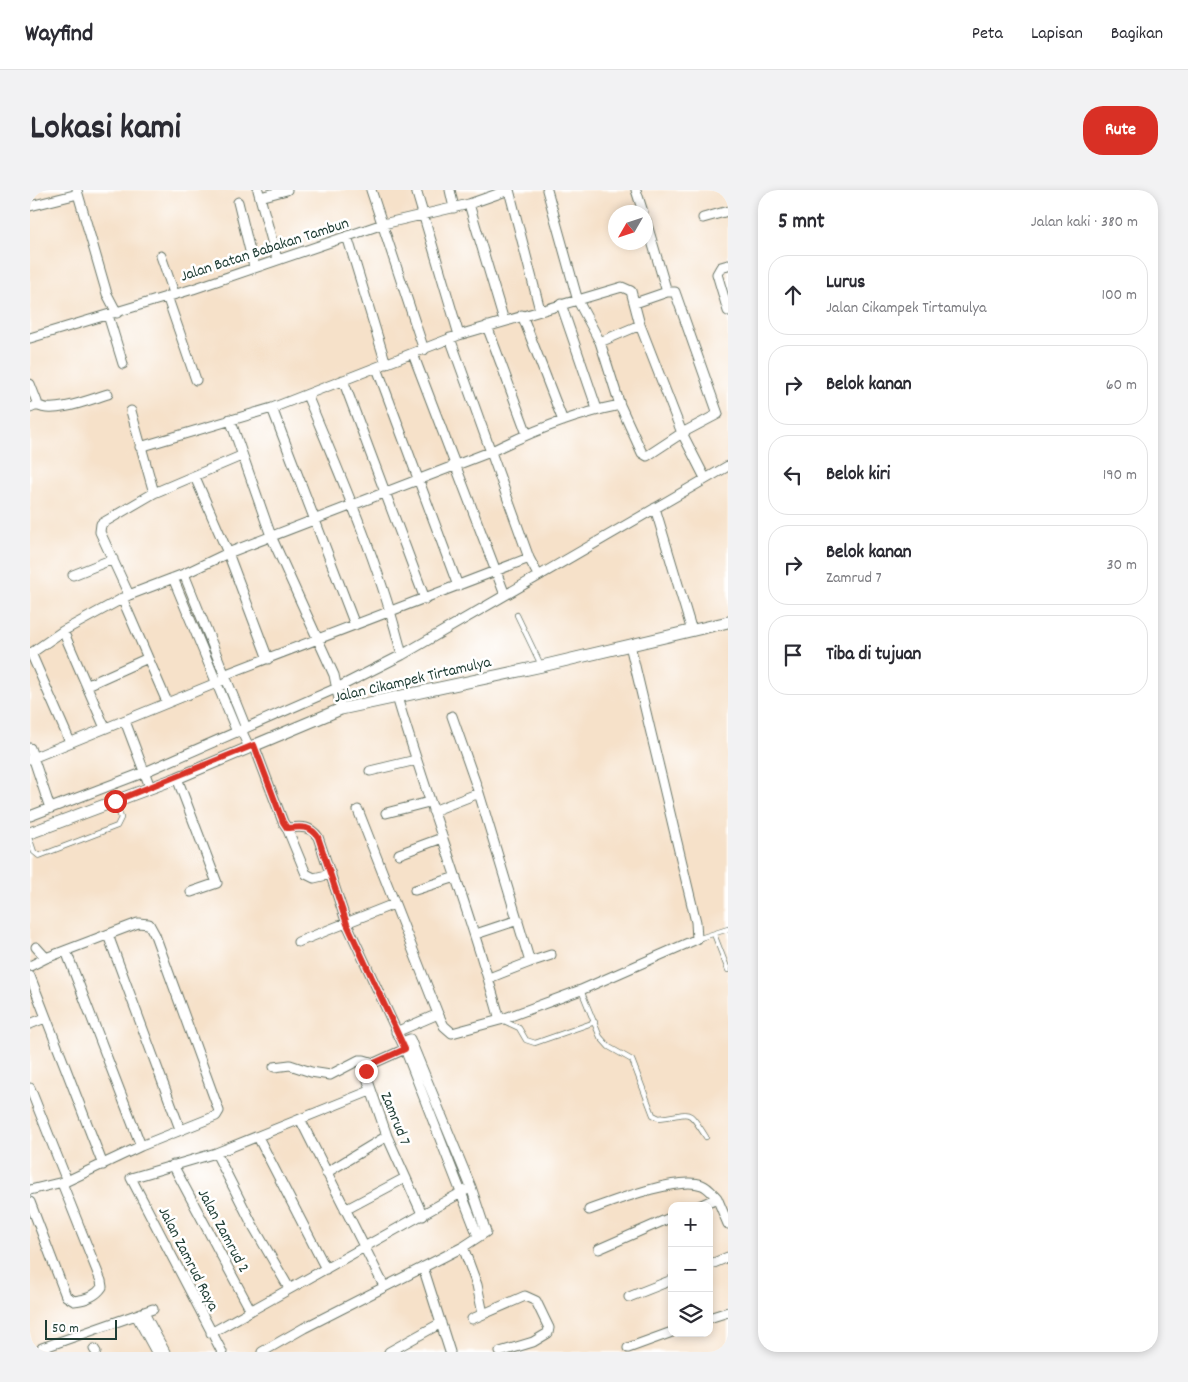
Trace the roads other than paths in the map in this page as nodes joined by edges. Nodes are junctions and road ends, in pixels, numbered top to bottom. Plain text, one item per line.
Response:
1 (287, 190) edge
2 (371, 190) edge
3 (416, 190) edge
4 (450, 190) edge
5 (509, 190) edge
6 (547, 190) edge
7 (636, 190) edge
8 (78, 192) edge
9 (493, 193) edge
10 (259, 194) edge
11 (238, 202) dead end
12 (469, 204) junction
13 (641, 205) edge
14 (30, 206) edge
15 (454, 208) junction
16 (728, 211) edge
17 (424, 214) junction
18 (703, 218) dead end
19 (383, 224) junction
20 (347, 236) junction
21 (653, 245) edge
22 (161, 256) dead end
23 (277, 259) junction
24 (728, 265) edge
25 (254, 267) junction
26 (667, 292) junction
27 (170, 295) junction
28 (578, 301) junction
29 (635, 303) junction
30 (561, 304) junction
31 (540, 310) junction
32 (728, 311) edge
33 (112, 314) junction
34 (522, 315) junction
35 (504, 321) junction
36 (640, 325) junction
37 (487, 326) junction
38 (454, 336) junction
39 (30, 338) edge
40 (600, 342) junction
41 (424, 350) junction
42 (413, 354) junction
43 (123, 364) dead end
44 (386, 364) junction
45 (377, 368) junction
46 (196, 380) dead end
47 (343, 380) junction
48 (30, 384) edge
49 (108, 394) dead end
50 (307, 395) junction
51 (620, 405) junction
52 (34, 407) edge
53 (272, 408) junction
54 (598, 409) junction
55 (131, 411) dead end
56 (230, 420) junction
57 (563, 421) junction
58 (682, 433) junction
59 (527, 434) junction
60 (140, 447) junction
61 (490, 452) junction
62 (241, 456) junction
63 (454, 466) junction
64 (728, 466) edge
65 (195, 477) junction
66 (705, 478) junction
67 (417, 479) junction
68 (386, 492) junction
69 (154, 493) junction
70 (352, 505) junction
71 (655, 508) junction
72 (314, 521) junction
73 (272, 536) junction
74 (228, 553) junction
75 (529, 558) junction
76 (113, 559) junction
77 (495, 572) junction
78 (184, 574) junction
79 (73, 575) dead end
80 (538, 575) junction
81 (173, 578) junction
82 (458, 586) junction
83 (505, 595) junction
84 (126, 596) junction
85 (425, 599) junction
86 (391, 611) junction
87 (517, 615) dead end
88 (728, 622) edge
89 (355, 626) junction
90 (63, 631) junction
91 (692, 631) junction
92 (316, 640) junction
93 (630, 645) junction
94 (31, 654) edge
95 (402, 655) junction
96 (148, 658) junction
97 (268, 659) junction
98 (542, 666) junction
99 (225, 677) junction
100 (217, 683) junction
101 (88, 685) junction
102 (337, 688) junction
103 (397, 697) junction
104 (167, 702) junction
105 (341, 709) junction
106 (452, 716) dead end
107 (124, 721) junction
108 (105, 728) junction
109 (242, 730) junction
110 (70, 742) junction
111 (251, 746) junction
112 (30, 748) edge
113 (32, 758) edge
114 (416, 760) junction
115 (370, 770) dead end
116 (145, 772) junction
117 (177, 778) junction
118 (150, 786) junction
119 (479, 793) junction
120 (115, 801) junction
121 (431, 806) junction
122 (50, 808) junction
123 (358, 810) dead end
124 (386, 813) dead end
125 (30, 816) edge
126 (287, 828) junction
127 (30, 833) edge
128 (442, 838) junction
129 (30, 840) edge
130 (399, 854) dead end
131 (331, 874) junction
132 (456, 877) junction
133 (415, 890) dead end
134 (191, 892) dead end
135 (394, 904) junction
136 (518, 920) junction
137 (347, 924) junction
138 (728, 929) edge
139 (476, 934) junction
140 (714, 934) junction
141 (108, 935) junction
142 (698, 939) junction
143 (298, 942) dead end
144 (36, 947) dead end
145 (66, 951) junction
146 (551, 955) dead end
147 (46, 958) junction
148 (530, 962) junction
149 (30, 966) edge
150 (728, 970) edge
151 (30, 976) edge
152 (489, 978) junction
153 (581, 990) junction
154 (438, 1014) junction
155 (45, 1018) junction
156 (500, 1020) junction
157 (595, 1022) junction
158 (30, 1024) edge
159 (396, 1032) junction
160 (404, 1046) junction
161 (374, 1063) junction
162 (274, 1067) dead end
163 (30, 1088) edge
164 (370, 1091) junction
165 (300, 1119) junction
166 (180, 1129) junction
167 (387, 1136) junction
168 (258, 1137) junction
169 (706, 1137) dead end
170 (141, 1146) junction
171 (216, 1153) junction
172 (103, 1165) junction
173 (173, 1165) junction
174 (326, 1173) junction
175 (405, 1178) junction
176 (65, 1182) junction
177 (30, 1190) edge
178 (466, 1190) junction
179 (717, 1198) junction
180 (30, 1202) edge
181 (708, 1202) edge
182 (346, 1210) junction
183 (589, 1210) dead end
184 (422, 1216) junction
185 (668, 1219) edge
186 (728, 1224) edge
187 (463, 1246) junction
188 (365, 1248) junction
189 (599, 1249) dead end
190 (728, 1258) edge
191 (713, 1263) edge
192 (423, 1267) junction
193 (326, 1269) junction
194 (668, 1282) edge
195 (384, 1286) junction
196 (289, 1288) junction
197 (629, 1297) dead end
198 (250, 1309) junction
199 (144, 1312) junction
200 (728, 1312) edge
201 (483, 1314) junction
202 (713, 1317) edge
203 (472, 1319) dead end
204 (441, 1323) junction
205 (211, 1333) junction
206 (668, 1333) edge
207 (42, 1348) dead end
208 (628, 1348) dead end
209 (156, 1352) edge
210 (166, 1352) edge
211 (222, 1352) edge
212 (262, 1352) edge
213 (389, 1352) edge
214 (450, 1352) edge
215 (500, 1352) edge

1 - 10 street
2 - 19 street
3 - 17 street
4 - 15 street
5 - 9 street, Jalan Batan Babakan Tambun
5 - 31 street
6 - 28 street
7 - 13 street
8 - 14 street
8 - 33 street
9 - 12 street, Jalan Batan Babakan Tambun
10 - 23 street
11 - 25 street
12 - 15 street, Jalan Batan Babakan Tambun
12 - 35 street
15 - 17 street, Jalan Batan Babakan Tambun
16 - 18 street
17 - 19 street, Jalan Batan Babakan Tambun
17 - 38 street
19 - 20 street, Jalan Batan Babakan Tambun
19 - 41 street
20 - 23 street, Jalan Batan Babakan Tambun
20 - 44 street
21 - 26 street
22 - 27 street
23 - 25 street, Jalan Batan Babakan Tambun
24 - 32 street
25 - 27 street, Jalan Batan Babakan Tambun
26 - 29 street
26 - 58 street
27 - 33 street, Jalan Batan Babakan Tambun
27 - 46 street
28 - 29 street
28 - 30 street
28 - 40 street
29 - 36 street
30 - 31 street
30 - 54 street
31 - 34 street
33 - 39 street, Jalan Batan Babakan Tambun
33 - 43 street
34 - 35 street
34 - 57 street
35 - 37 street
36 - 40 street
36 - 58 street
37 - 38 street
37 - 59 street
38 - 41 street
38 - 61 street
40 - 51 street
41 - 42 street
42 - 44 street
42 - 63 street
44 - 45 street
45 - 47 street
45 - 67 street
47 - 50 street
47 - 68 street
48 - 52 street
49 - 52 street
50 - 53 street
50 - 70 street
51 - 54 street
51 - 58 street
53 - 56 street
53 - 72 street
54 - 57 street
55 - 60 street
56 - 60 street
56 - 62 street
57 - 59 street
58 - 66 street
59 - 61 street
60 - 69 street
61 - 63 street
61 - 75 street
62 - 65 street
62 - 73 street
63 - 67 street
63 - 77 street
64 - 66 street
65 - 69 street
65 - 74 street
66 - 71 street
67 - 68 street
67 - 82 street
68 - 70 street
68 - 85 street
69 - 76 street
70 - 72 street
70 - 86 street
71 - 80 street
71 - 91 street
72 - 73 street
72 - 89 street
73 - 74 street
73 - 92 street
74 - 78 street
74 - 97 street
75 - 77 street
75 - 80 street
76 - 79 street
76 - 84 street
77 - 82 street
77 - 83 street
78 - 81 street
78 - 99 street
80 - 83 street
81 - 84 street
81 - 100 street
82 - 85 street
83 - 95 street
84 - 90 street
84 - 96 street
85 - 86 street
86 - 89 street
86 - 95 street
87 - 98 lane
88 - 91 street, Jalan Cikampek Tirtamulya
89 - 92 street
90 - 94 street
90 - 101 street
91 - 93 street, Jalan Cikampek Tirtamulya
92 - 97 street
92 - 102 street
93 - 98 street, Jalan Cikampek Tirtamulya
93 - 142 street
94 - 110 street
95 - 102 street
96 - 101 street
96 - 104 street
97 - 99 street
98 - 103 street, Jalan Cikampek Tirtamulya
99 - 100 street
99 - 109 street
100 - 104 street
100 - 109 street
101 - 108 street
102 - 105 street
102 - 109 street
103 - 105 street, Jalan Cikampek Tirtamulya
103 - 114 street
104 - 107 street
105 - 111 street, Jalan Cikampek Tirtamulya
106 - 119 street
107 - 108 street
107 - 116 street
108 - 110 street
109 - 111 street
109 - 116 street
110 - 113 street
111 - 117 street, Jalan Cikampek Tirtamulya
111 - 126 street
112 - 113 street
113 - 122 street
114 - 115 street
114 - 121 street
116 - 118 street
116 - 122 street
117 - 118 street, Jalan Cikampek Tirtamulya
117 - 134 street
118 - 120 street, Jalan Cikampek Tirtamulya
119 - 121 street
119 - 136 street
120 - 127 street, Jalan Cikampek Tirtamulya
120 - 129 lane
121 - 124 street
121 - 128 street
122 - 125 street
123 - 135 street
126 - 131 street
126 - 131 street
128 - 130 street
128 - 132 street
131 - 137 street
132 - 133 street
132 - 139 street
135 - 137 street
135 - 154 street
136 - 139 street
136 - 148 street
137 - 143 street
137 - 159 street
138 - 140 lane
139 - 152 street
140 - 142 lane
140 - 150 lane
141 - 145 street
141 - 166 street
141 - 166 street
142 - 153 street
144 - 147 street
145 - 147 street
145 - 170 street
146 - 148 street
147 - 149 street
148 - 152 street
151 - 155 street
152 - 156 street
153 - 156 street
153 - 157 lane
154 - 156 street
154 - 159 street
155 - 158 street
155 - 172 street
156 - 157 lane
157 - 169 lane
159 - 160 street
160 - 161 street
160 - 178 street
161 - 162 street
161 - 164 street, Zamrud 7
163 - 176 street
164 - 165 street
164 - 167 street, Zamrud 7
165 - 168 street
165 - 174 street
166 - 170 street
167 - 174 street
167 - 175 street, Zamrud 7
168 - 171 street
168 - 193 street
170 - 172 street
171 - 173 street
171 - 196 street
172 - 176 street
173 - 198 street, Jalan Zamrud 2
173 - 205 street, Jalan Zamrud Raya
174 - 182 street
175 - 182 street
175 - 184 street, Zamrud 7
176 - 177 street
176 - 180 street
178 - 184 street
178 - 187 street
179 - 181 street
179 - 183 street
179 - 186 street
182 - 188 street
184 - 188 street
185 - 189 street
187 - 192 street
187 - 201 street
188 - 193 street
188 - 195 street
190 - 191 street
192 - 195 street
192 - 204 street
193 - 196 street
194 - 197 street
195 - 212 street
196 - 198 street
198 - 205 street
199 - 207 street
199 - 209 street
199 - 210 street
200 - 202 street
201 - 203 street
201 - 215 street
204 - 213 street
204 - 214 street
205 - 211 street, Jalan Zamrud Raya
206 - 208 street

